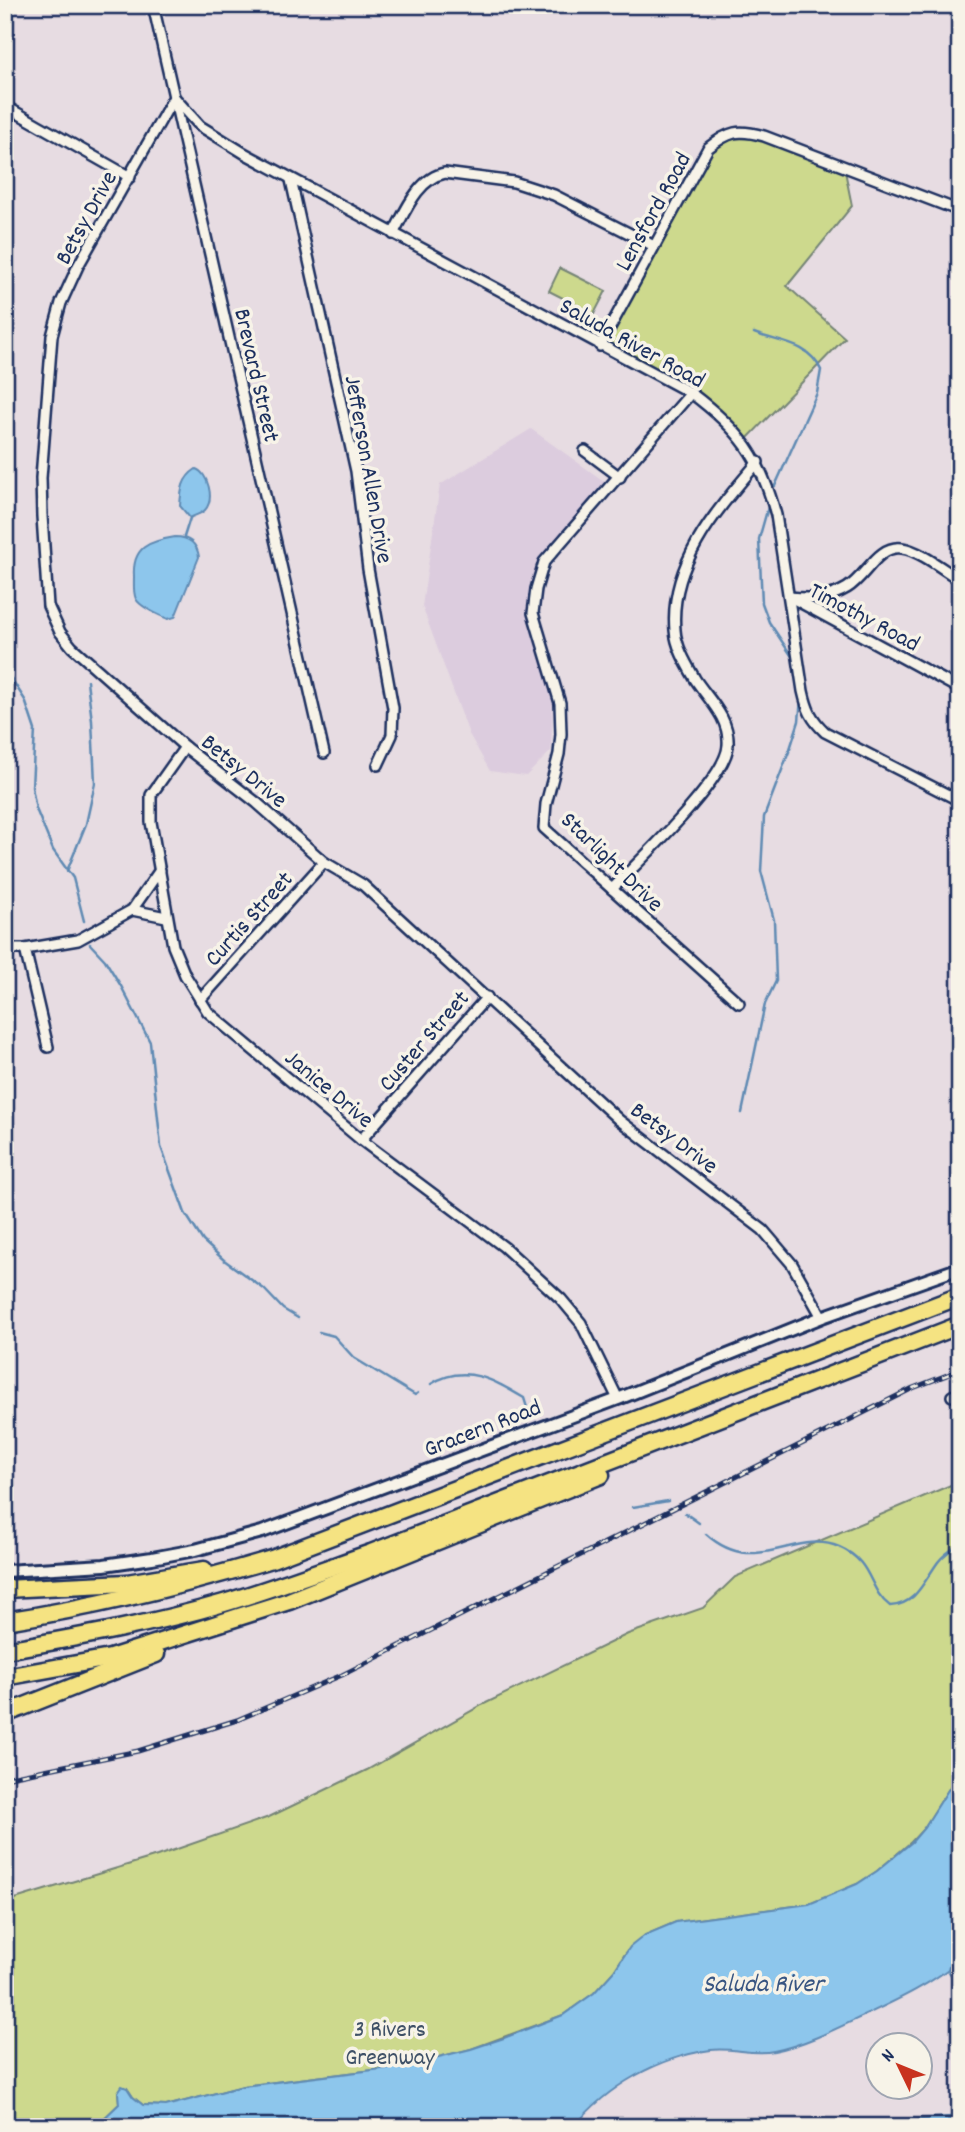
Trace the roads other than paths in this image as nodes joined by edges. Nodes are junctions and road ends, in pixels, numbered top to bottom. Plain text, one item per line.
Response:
1 (153, 5) edge
2 (174, 97) junction
3 (5, 106) edge
4 (130, 177) junction
5 (291, 180) junction
6 (960, 211) edge
7 (393, 234) junction
8 (654, 246) junction
9 (600, 346) junction
10 (691, 393) junction
11 (585, 451) dead end
12 (758, 462) junction
13 (620, 477) junction
14 (960, 580) edge
15 (789, 597) junction
16 (960, 689) edge
17 (186, 747) junction
18 (324, 753) dead end
19 (378, 765) dead end
20 (960, 801) edge
21 (324, 862) junction
22 (160, 870) junction
23 (612, 889) junction
24 (132, 910) junction
25 (166, 917) junction
26 (5, 949) edge
27 (25, 949) junction
28 (487, 997) junction
29 (200, 1000) junction
30 (739, 1003) dead end
31 (48, 1047) dead end
32 (360, 1140) junction
33 (960, 1268) edge
34 (960, 1296) edge
35 (822, 1317) junction
36 (960, 1325) edge
37 (821, 1379) junction
38 (618, 1399) junction
39 (272, 1559) junction
40 (5, 1571) edge
41 (5, 1589) edge
42 (289, 1601) junction
43 (5, 1621) edge
44 (5, 1650) edge
45 (5, 1677) edge
46 (5, 1714) edge

1 - 2 street, Brevard Street
2 - 4 street, Betsy Drive
2 - 5 street, Saluda River Road
2 - 18 street, Brevard Street
3 - 4 street
4 - 17 street, Betsy Drive
5 - 7 street, Saluda River Road
5 - 19 street, Jefferson Allen Drive
6 - 8 street, Lensford Road
7 - 8 street
7 - 9 street, Saluda River Road
8 - 9 street, Lensford Road
9 - 10 street, Saluda River Road
10 - 12 street, Saluda River Road
10 - 13 street, Starlight Drive
11 - 13 street
12 - 15 street, Saluda River Road
12 - 23 street
13 - 23 street, Starlight Drive
14 - 15 street
15 - 16 street, Timothy Road
15 - 20 street, Saluda River Road
17 - 21 street, Betsy Drive
17 - 22 street, Janice Drive
21 - 28 street, Betsy Drive
21 - 29 street, Curtis Street
22 - 24 street
22 - 25 street, Janice Drive
23 - 30 street, Starlight Drive
24 - 25 street
24 - 27 street
25 - 29 street, Janice Drive
26 - 27 street
27 - 31 street
28 - 32 street, Custer Street
28 - 35 street, Betsy Drive
29 - 32 street, Janice Drive
32 - 38 street, Janice Drive
33 - 35 street, Gracern Road
34 - 39 highway
35 - 38 street, Gracern Road
36 - 37 highway
37 - 42 highway
37 - 44 highway
38 - 40 street, Gracern Road
39 - 41 highway
39 - 43 highway
42 - 45 highway
42 - 46 highway

